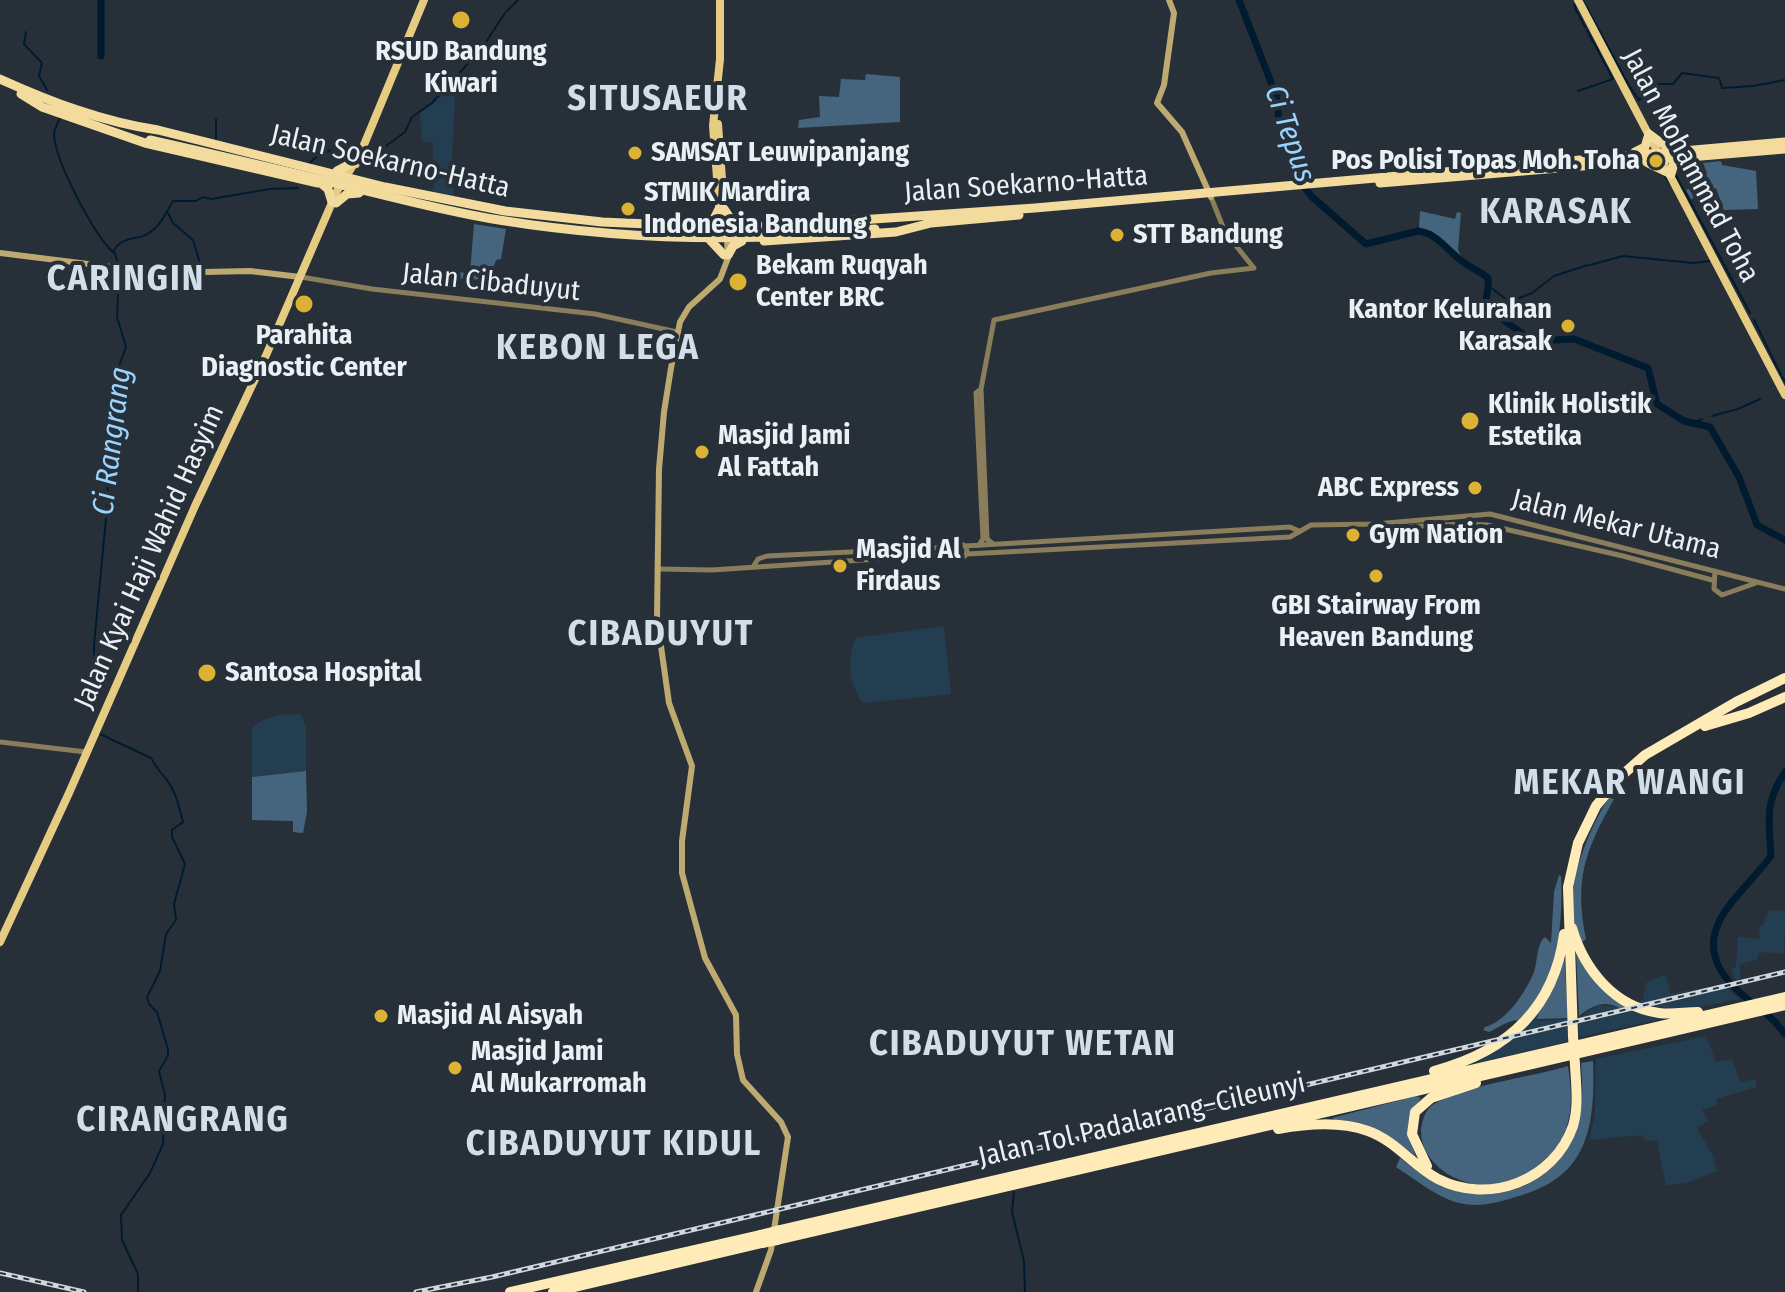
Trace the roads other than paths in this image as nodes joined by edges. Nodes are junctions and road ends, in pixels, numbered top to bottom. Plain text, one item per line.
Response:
1 (424, 0) edge
2 (722, 0) edge
3 (1169, 0) edge
4 (1578, 0) edge
5 (0, 82) edge
6 (21, 94) junction
7 (119, 127) junction
8 (1649, 134) junction
9 (1785, 142) edge
10 (1785, 149) edge
11 (1680, 153) junction
12 (1661, 155) junction
13 (1632, 157) junction
14 (356, 161) junction
15 (287, 162) junction
16 (326, 171) junction
17 (1671, 174) junction
18 (285, 176) junction
19 (348, 176) junction
20 (364, 181) junction
21 (322, 184) junction
22 (341, 189) junction
23 (404, 191) junction
24 (359, 193) junction
25 (1210, 195) junction
26 (400, 203) junction
27 (333, 204) junction
28 (722, 209) junction
29 (928, 220) junction
30 (652, 225) junction
31 (780, 226) junction
32 (686, 227) junction
33 (724, 228) junction
34 (742, 228) junction
35 (651, 239) junction
36 (710, 240) junction
37 (725, 240) junction
38 (742, 241) junction
39 (782, 241) junction
40 (0, 253) edge
41 (726, 259) junction
42 (300, 277) junction
43 (677, 332) junction
44 (1785, 395) edge
45 (980, 456) junction
46 (1375, 524) junction
47 (1311, 525) junction
48 (1290, 527) junction
49 (1300, 532) junction
50 (1584, 538) junction
51 (1022, 542) junction
52 (993, 544) junction
53 (978, 545) junction
54 (965, 546) junction
55 (1582, 546) junction
56 (954, 550) junction
57 (1023, 551) junction
58 (967, 554) junction
59 (752, 567) junction
60 (659, 569) junction
61 (1715, 571) junction
62 (1712, 580) junction
63 (1757, 583) junction
64 (1785, 589) edge
65 (1785, 678) edge
66 (1785, 697) edge
67 (1692, 730) junction
68 (0, 742) edge
69 (87, 752) junction
70 (1568, 911) junction
71 (0, 942) edge
72 (1785, 995) edge
73 (1771, 1001) junction
74 (1785, 1005) edge
75 (1747, 1007) junction
76 (1527, 1065) junction
77 (1379, 1090) junction
78 (1162, 1150) junction
79 (1448, 1182) junction
80 (777, 1231) junction
81 (761, 1239) junction
82 (510, 1292) edge
83 (553, 1292) edge
84 (756, 1292) edge

1 - 14 main road, Jalan Kyai Haji Wahid Hasyim
2 - 28 main road
3 - 25 main road
4 - 8 main road, Jalan Mohammad Toha
5 - 6 highway, Jalan Soekarno-Hatta
5 - 7 highway, Jalan Soekarno-Hatta
6 - 7 highway, Jalan Soekarno-Hatta
6 - 18 highway, Jalan Soekarno-Hatta
7 - 15 highway, Jalan Soekarno-Hatta
7 - 29 highway, bridge
8 - 11 highway
8 - 12 main road, Jalan Mohammad Toha
8 - 13 highway
9 - 11 highway, Jalan Soekarno-Hatta
10 - 11 highway, Jalan Soekarno-Hatta
11 - 12 highway, Jalan Soekarno-Hatta
11 - 17 highway
12 - 13 highway, Jalan Soekarno-Hatta
12 - 17 main road, Jalan Mohammad Toha
13 - 17 highway
13 - 25 highway, Jalan Soekarno-Hatta
14 - 16 highway
14 - 19 main road, Jalan Kyai Haji Wahid Hasyim
14 - 20 highway
15 - 16 highway, Jalan Soekarno-Hatta
15 - 18 highway
16 - 19 highway, Jalan Soekarno-Hatta
17 - 44 main road, Jalan Mohammad Toha
18 - 21 highway, Jalan Soekarno-Hatta
19 - 20 highway, Jalan Soekarno-Hatta
19 - 22 main road, Jalan Kyai Haji Wahid Hasyim
20 - 23 highway, Jalan Soekarno-Hatta
21 - 22 highway, Jalan Soekarno-Hatta
21 - 27 highway
22 - 24 highway, Jalan Soekarno-Hatta
22 - 27 main road, Jalan Kyai Haji Wahid Hasyim
23 - 26 highway
23 - 30 highway, Jalan Soekarno-Hatta
24 - 26 highway, Jalan Soekarno-Hatta
24 - 27 highway
25 - 29 highway, Jalan Soekarno-Hatta
25 - 45 street
26 - 35 highway, Jalan Soekarno-Hatta
27 - 42 main road, Jalan Kyai Haji Wahid Hasyim
28 - 32 highway
28 - 33 main road
28 - 34 highway
29 - 31 highway, Jalan Soekarno-Hatta
29 - 39 highway, Jalan Soekarno-Hatta
30 - 32 highway, Jalan Soekarno-Hatta
30 - 35 highway
31 - 34 highway, Jalan Soekarno-Hatta
31 - 39 highway
32 - 33 highway, Jalan Soekarno-Hatta
33 - 34 highway, Jalan Soekarno-Hatta
33 - 37 main road
35 - 36 highway, Jalan Soekarno-Hatta
36 - 37 highway, Jalan Soekarno-Hatta
36 - 41 highway
37 - 38 highway, Jalan Soekarno-Hatta
37 - 41 main road
38 - 39 highway, Jalan Soekarno-Hatta
38 - 41 highway
40 - 42 main road
41 - 43 main road
42 - 43 street, Jalan Cibaduyut
42 - 69 main road, Jalan Kyai Haji Wahid Hasyim
43 - 60 main road
45 - 52 street
45 - 53 street
46 - 47 street
46 - 50 street, Jalan Mekar Utama
46 - 55 street, Jalan Mekar Utama
47 - 48 street
47 - 49 street
48 - 49 street
48 - 51 street
49 - 57 street
50 - 55 street
50 - 61 street, Jalan Mekar Utama
51 - 52 street
51 - 57 street
52 - 53 street
53 - 54 street
54 - 56 street
54 - 58 street
55 - 62 street, Jalan Mekar Utama
56 - 58 street
56 - 59 street
56 - 59 street
57 - 58 street
59 - 60 street
60 - 80 main road
61 - 62 street
61 - 63 street, Jalan Mekar Utama
62 - 63 street, Jalan Mekar Utama
63 - 64 street, Jalan Mekar Utama
65 - 67 highway
66 - 67 highway
67 - 70 highway
68 - 69 street
69 - 71 main road, Jalan Kyai Haji Wahid Hasyim
70 - 75 highway
70 - 77 highway
70 - 79 highway, bridge
72 - 73 highway
73 - 74 highway, Jalan Tol Padalarang–Cileunyi
73 - 75 highway, Jalan Tol Padalarang–Cileunyi
75 - 76 highway, Jalan Tol Padalarang–Cileunyi
75 - 77 highway, Jalan Tol Padalarang–Cileunyi
76 - 78 highway, Jalan Tol Padalarang–Cileunyi
76 - 79 highway
77 - 80 highway, Jalan Tol Padalarang–Cileunyi
78 - 79 highway
78 - 80 highway, Jalan Tol Padalarang–Cileunyi
80 - 81 highway, Jalan Tol Padalarang–Cileunyi, bridge
80 - 84 main road
81 - 82 highway, Jalan Tol Padalarang–Cileunyi
81 - 83 highway, Jalan Tol Padalarang–Cileunyi

